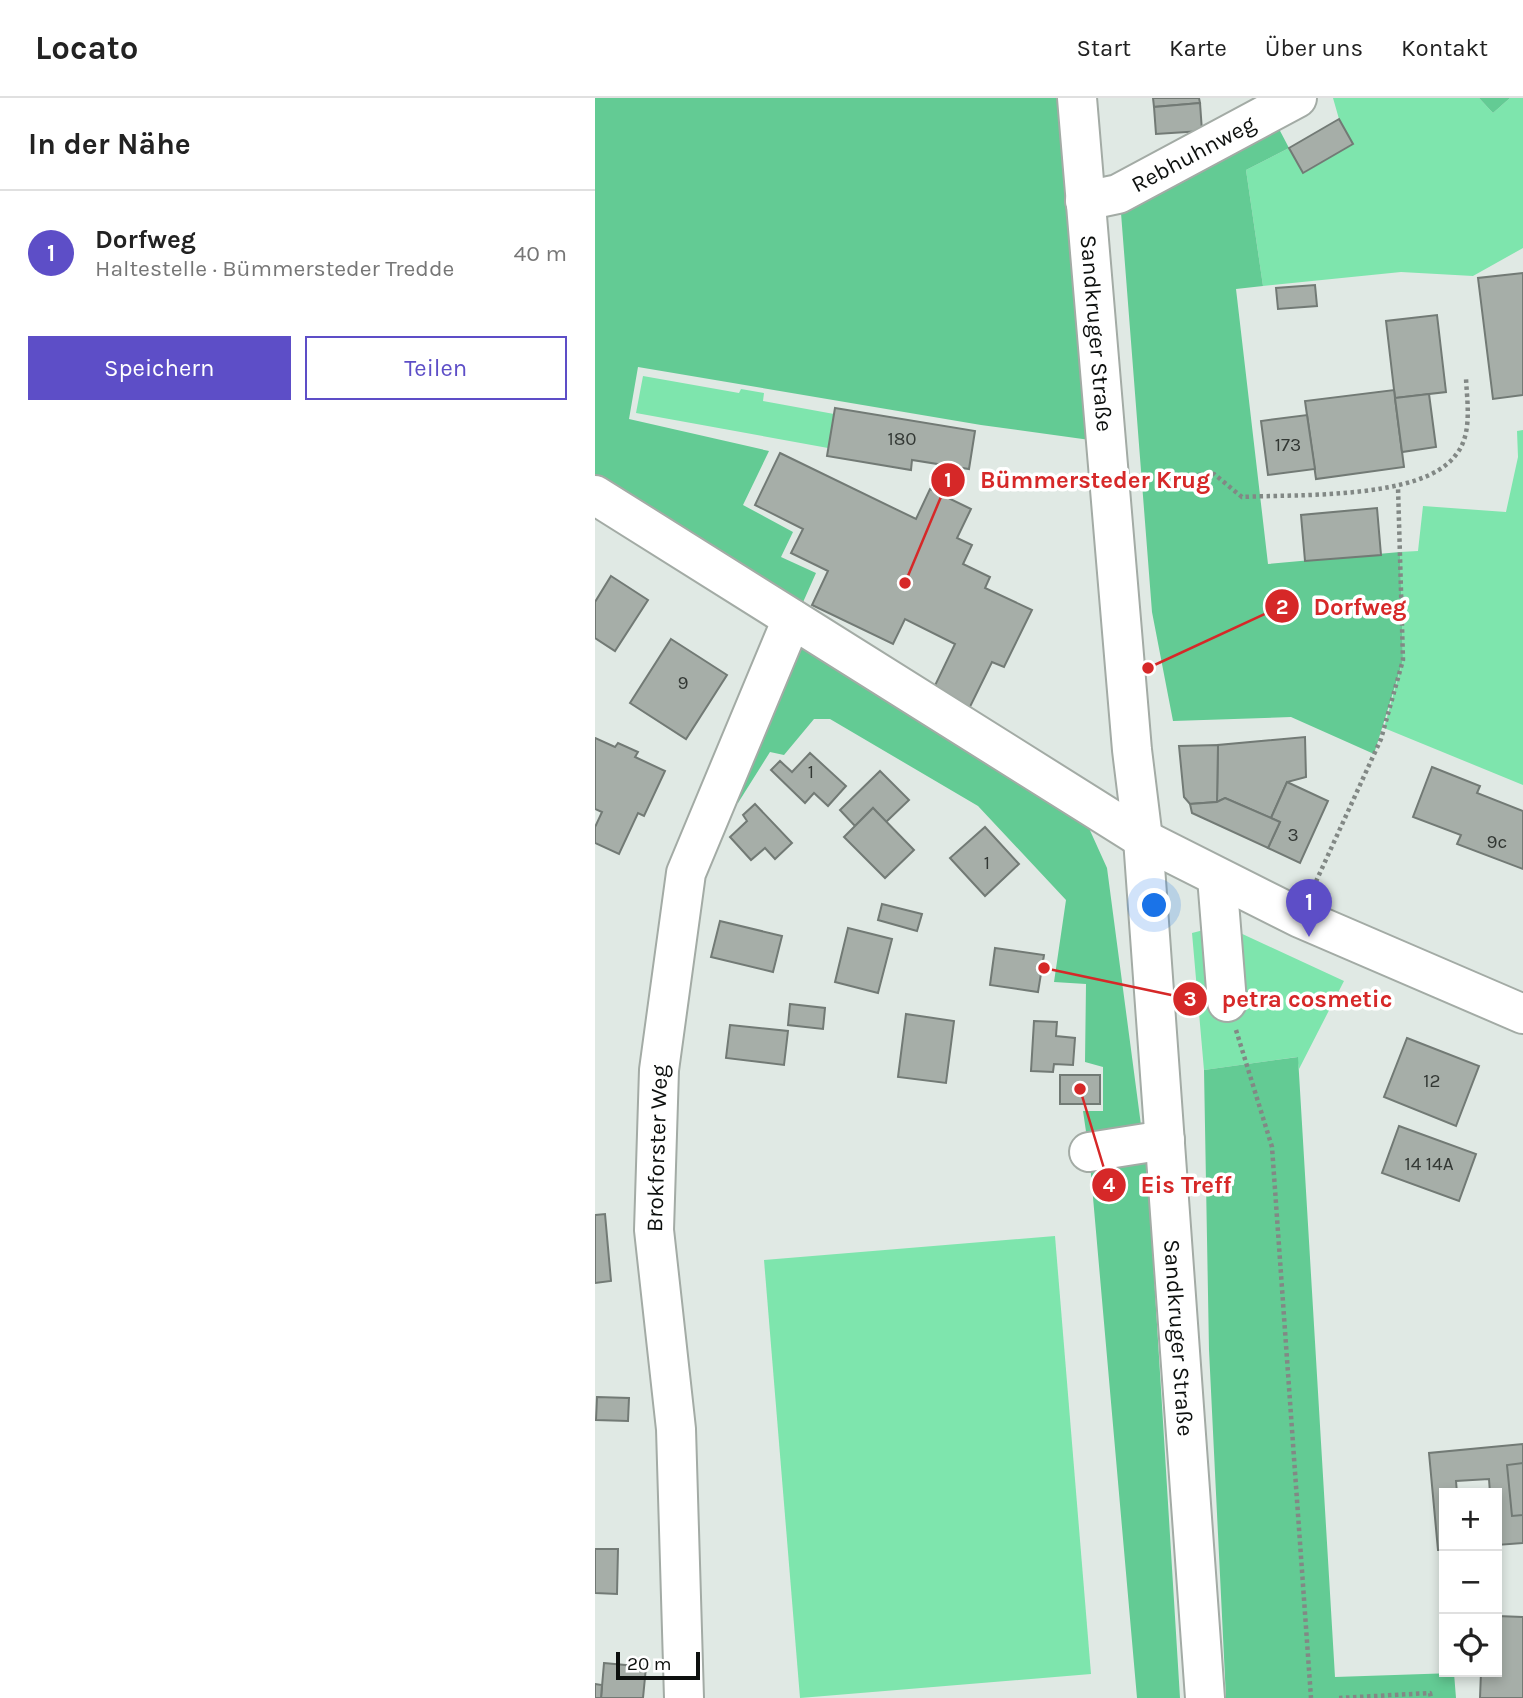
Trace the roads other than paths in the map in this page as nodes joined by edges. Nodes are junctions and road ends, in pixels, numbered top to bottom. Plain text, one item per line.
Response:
1 (1077, 98) edge
2 (1297, 98) edge
3 (1085, 201) junction
4 (595, 495) edge
5 (792, 619) junction
6 (1143, 839) junction
7 (1217, 877) junction
8 (1227, 1002) road end
9 (1523, 1014) edge
10 (1165, 1140) junction
11 (1090, 1152) dead end
12 (684, 1698) edge
13 (1205, 1698) edge

1 - 3 street, Sandkruger Straße
2 - 3 street, Rebhuhnweg
3 - 6 street, Sandkruger Straße
4 - 5 street
5 - 6 street
5 - 12 street, Brokforster Weg
6 - 7 street
6 - 10 street, Sandkruger Straße
7 - 8 street
7 - 9 street
10 - 11 street
10 - 13 street, Sandkruger Straße

